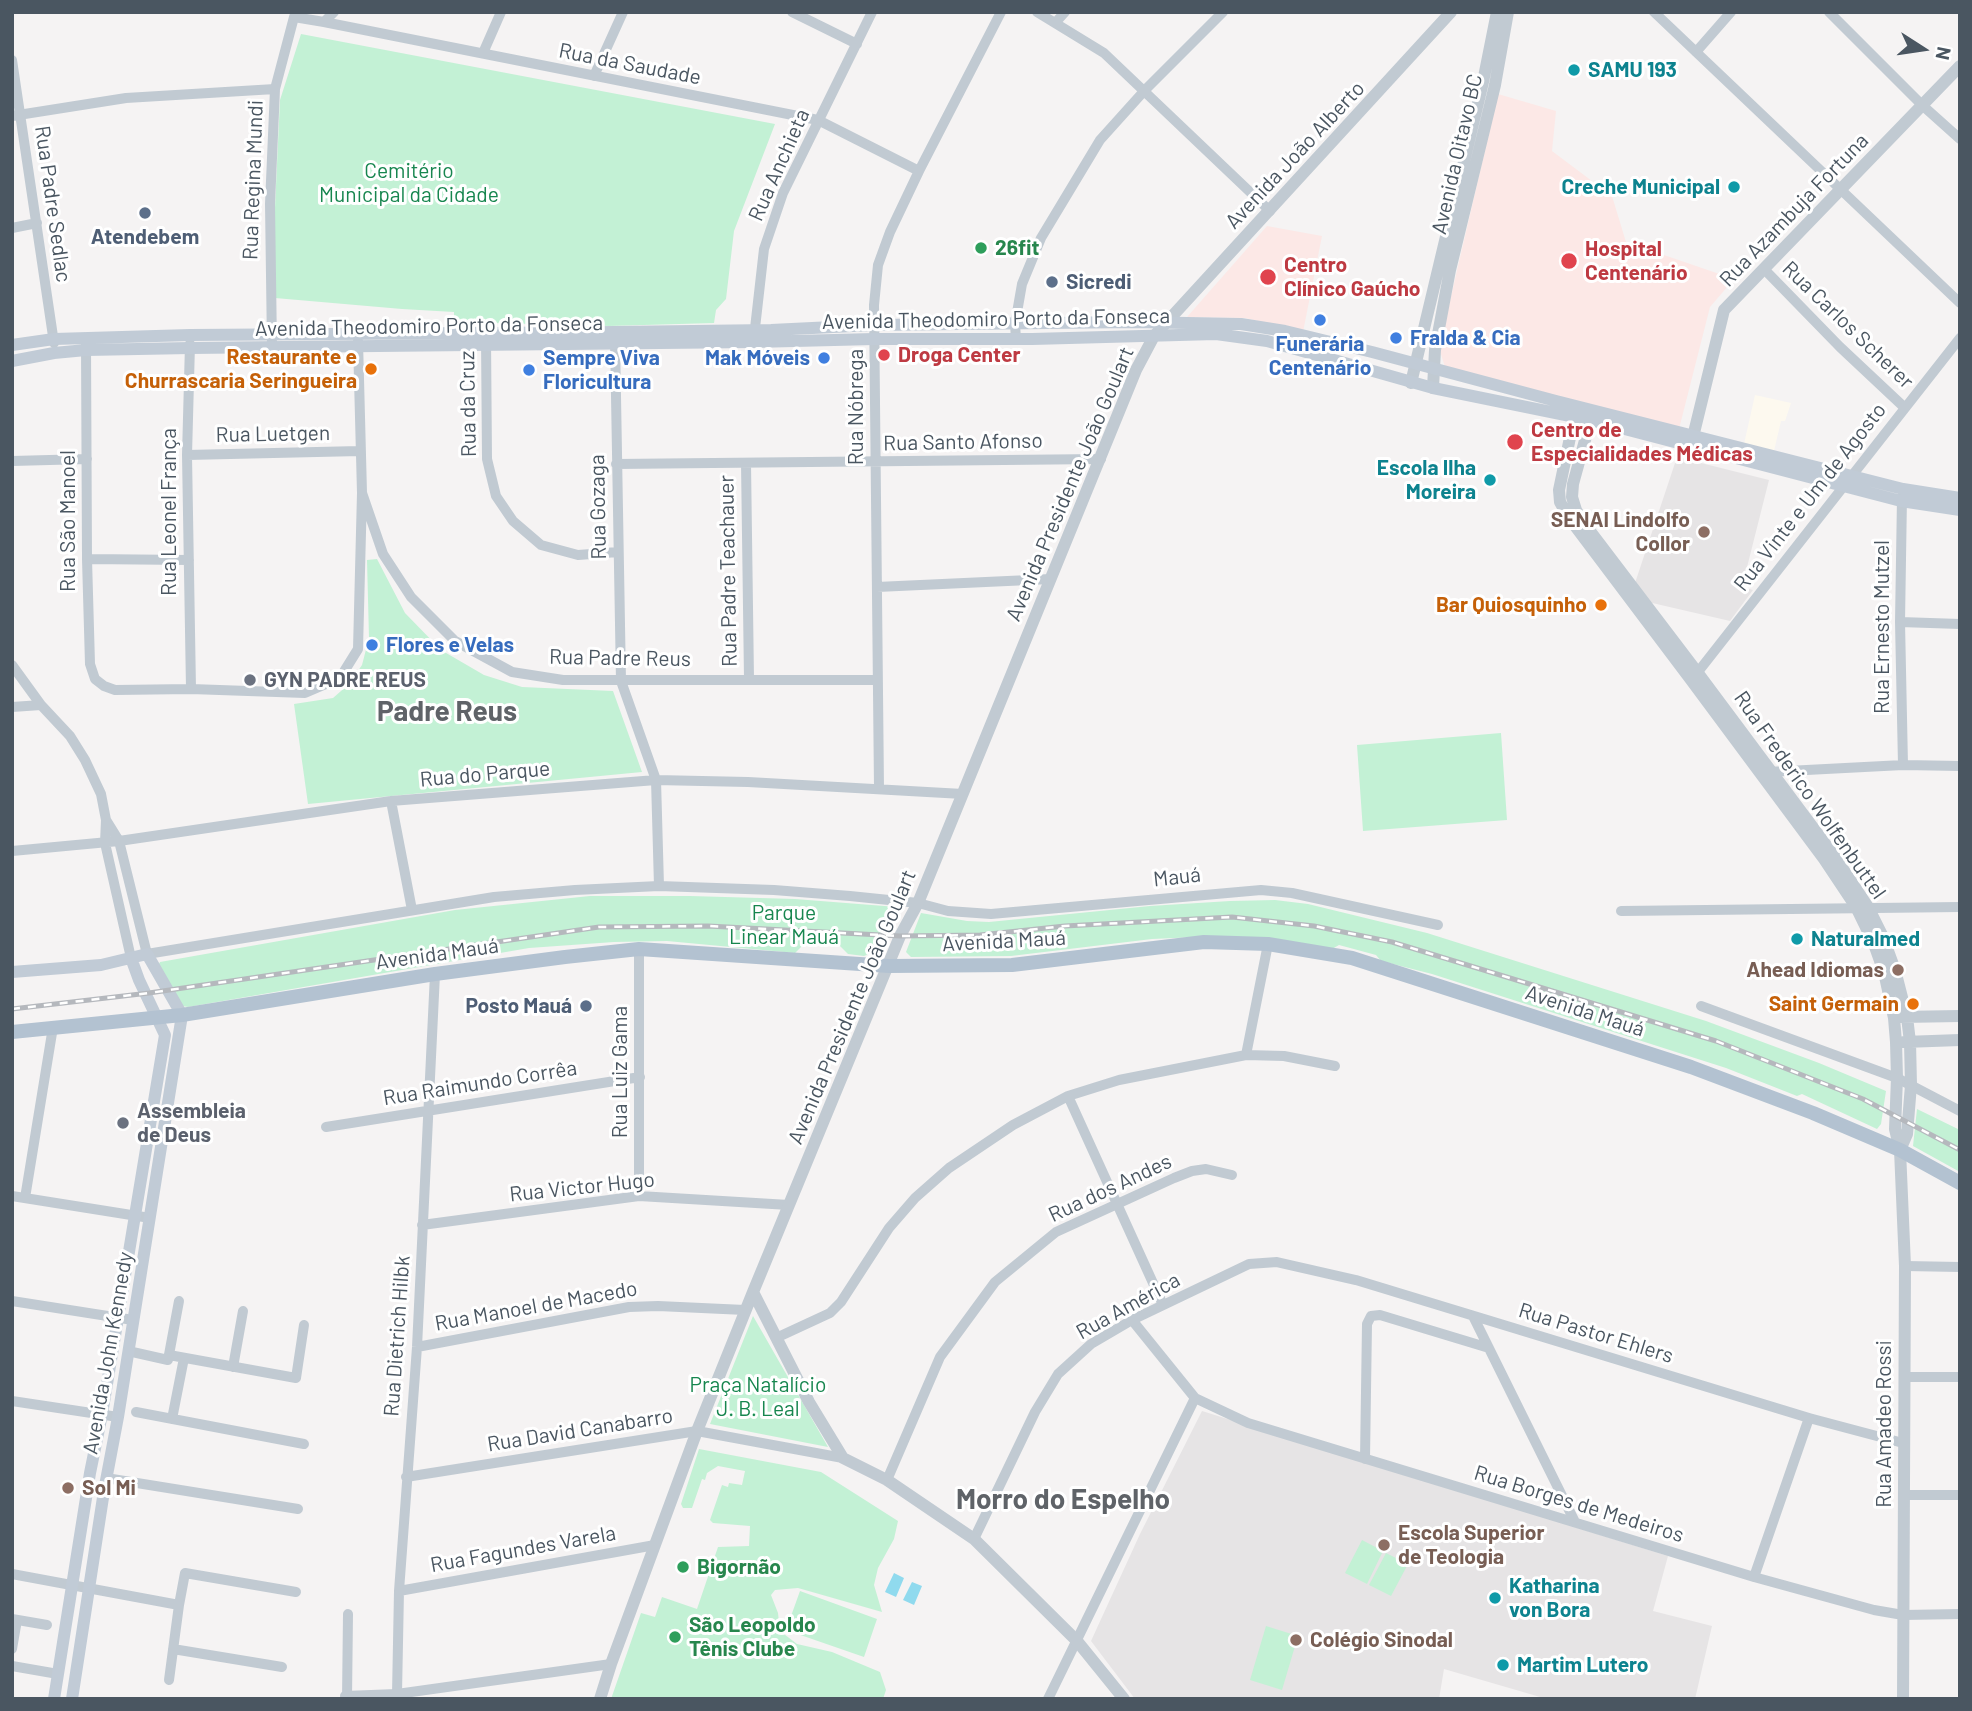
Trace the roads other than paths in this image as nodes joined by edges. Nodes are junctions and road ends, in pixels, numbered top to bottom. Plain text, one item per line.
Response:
1 (334, 12) edge
2 (501, 12) edge
3 (623, 12) edge
4 (792, 12) edge
5 (872, 12) edge
6 (1001, 12) edge
7 (1038, 12) edge
8 (1065, 12) edge
9 (1223, 12) edge
10 (1451, 12) edge
11 (1497, 12) edge
12 (1508, 12) edge
13 (1654, 12) edge
14 (1731, 12) edge
15 (1829, 12) edge
16 (295, 15) edge
17 (324, 22) junction
18 (1056, 22) junction
19 (1497, 39) junction
20 (856, 44) junction
21 (1696, 52) junction
22 (483, 53) junction
23 (12, 60) edge
24 (1960, 66) edge
25 (594, 76) junction
26 (275, 89) junction
27 (1145, 90) junction
28 (1922, 105) junction
29 (16, 115) edge
30 (818, 120) junction
31 (1960, 139) edge
32 (919, 170) junction
33 (1840, 189) junction
34 (1270, 211) junction
35 (37, 223) junction
36 (12, 228) edge
37 (1764, 270) junction
38 (1960, 303) edge
39 (1116, 323) junction
40 (1166, 323) junction
41 (979, 324) junction
42 (1015, 324) junction
43 (1060, 324) junction
44 (929, 325) junction
45 (1217, 328) junction
46 (874, 332) junction
47 (1299, 334) junction
48 (754, 336) junction
49 (1154, 336) junction
50 (615, 337) junction
51 (1117, 337) junction
52 (1061, 338) junction
53 (1960, 338) edge
54 (54, 339) junction
55 (358, 339) junction
56 (486, 339) junction
57 (930, 339) junction
58 (980, 339) junction
59 (1016, 339) junction
60 (271, 340) junction
61 (190, 341) junction
62 (1335, 343) junction
63 (86, 344) junction
64 (12, 345) edge
65 (1295, 349) junction
66 (54, 353) junction
67 (1331, 358) junction
68 (12, 360) edge
69 (1416, 364) junction
70 (1434, 369) junction
71 (1411, 383) junction
72 (1433, 388) junction
73 (1505, 388) junction
74 (1501, 402) junction
75 (1905, 408) junction
76 (1575, 411) junction
77 (1592, 415) junction
78 (1692, 441) junction
79 (360, 452) junction
80 (187, 455) junction
81 (87, 458) junction
82 (1101, 459) junction
83 (12, 461) edge
84 (875, 462) junction
85 (746, 463) junction
86 (616, 464) junction
87 (1846, 481) junction
88 (362, 493) junction
89 (1902, 495) junction
90 (1960, 498) edge
91 (1960, 510) edge
92 (618, 552) junction
93 (87, 559) junction
94 (189, 560) junction
95 (1051, 579) junction
96 (1625, 585) junction
97 (877, 587) junction
98 (1900, 622) junction
99 (1960, 624) edge
100 (12, 665) edge
101 (1694, 676) junction
102 (749, 679) junction
103 (877, 680) junction
104 (621, 681) junction
105 (191, 690) junction
106 (41, 705) junction
107 (12, 707) edge
108 (1903, 765) junction
109 (1960, 766) edge
110 (1767, 773) junction
111 (656, 780) junction
112 (879, 788) junction
113 (963, 794) junction
114 (391, 801) junction
115 (107, 820) junction
116 (119, 841) junction
117 (105, 843) junction
118 (12, 851) edge
119 (659, 886) junction
120 (918, 903) junction
121 (1862, 907) junction
122 (1960, 907) edge
123 (412, 910) junction
124 (1622, 911) dead end
125 (1438, 925) dead end
126 (1268, 944) junction
127 (639, 949) junction
128 (147, 954) junction
129 (131, 958) junction
130 (889, 966) junction
131 (12, 972) edge
132 (435, 974) junction
133 (1701, 1006) dead end
134 (183, 1014) junction
135 (1960, 1016) edge
136 (157, 1017) junction
137 (1900, 1017) junction
138 (53, 1027) junction
139 (12, 1032) edge
140 (1960, 1040) edge
141 (1896, 1042) junction
142 (1910, 1042) junction
143 (1246, 1055) junction
144 (1335, 1066) dead end
145 (640, 1077) junction
146 (1897, 1078) junction
147 (1912, 1085) junction
148 (1068, 1096) junction
149 (428, 1110) junction
150 (1960, 1111) edge
151 (326, 1128) dead end
152 (1900, 1150) junction
153 (1232, 1175) dead end
154 (1960, 1183) edge
155 (12, 1196) edge
156 (639, 1196) junction
157 (25, 1198) junction
158 (789, 1205) junction
159 (1118, 1205) junction
160 (135, 1216) junction
161 (150, 1219) junction
162 (422, 1225) junction
163 (1277, 1262) joint
164 (1905, 1266) junction
165 (1960, 1268) edge
166 (753, 1292) junction
167 (12, 1301) edge
168 (179, 1301) dead end
169 (1163, 1305) junction
170 (746, 1310) junction
171 (243, 1311) dead end
172 (1473, 1316) junction
173 (117, 1317) junction
174 (133, 1320) junction
175 (1132, 1320) junction
176 (304, 1325) dead end
177 (776, 1338) junction
178 (417, 1347) junction
179 (1489, 1348) junction
180 (128, 1351) junction
181 (169, 1355) junction
182 (184, 1358) junction
183 (233, 1367) junction
184 (1904, 1377) junction
185 (1960, 1377) edge
186 (1195, 1398) junction
187 (12, 1401) edge
188 (136, 1412) dead end
189 (102, 1415) junction
190 (117, 1417) junction
191 (1809, 1418) junction
192 (172, 1419) junction
193 (697, 1431) junction
194 (1903, 1443) junction
195 (304, 1444) dead end
196 (843, 1458) junction
197 (1365, 1459) junction
198 (406, 1477) junction
199 (106, 1478) junction
200 (887, 1480) junction
201 (1903, 1495) junction
202 (1960, 1495) edge
203 (298, 1509) dead end
204 (1575, 1522) junction
205 (974, 1539) junction
206 (655, 1545) junction
207 (12, 1574) edge
208 (1754, 1577) junction
209 (72, 1584) junction
210 (90, 1587) junction
211 (399, 1591) junction
212 (296, 1592) dead end
213 (179, 1605) junction
214 (348, 1614) dead end
215 (1960, 1614) edge
216 (1903, 1615) junction
217 (15, 1620) edge
218 (47, 1625) dead end
219 (1077, 1641) junction
220 (12, 1649) edge
221 (173, 1649) junction
222 (611, 1664) junction
223 (12, 1666) edge
224 (282, 1667) dead end
225 (58, 1674) junction
226 (169, 1680) dead end
227 (346, 1697) edge
228 (398, 1697) edge
229 (54, 1699) edge
230 (72, 1699) edge
231 (600, 1699) edge
232 (1048, 1699) edge
233 (1124, 1699) edge
234 (1903, 1699) edge

1 - 17 street
2 - 22 street
3 - 25 street
4 - 20 street
5 - 20 street, Rua Anchieta
6 - 32 street, Rua Nóbrega
7 - 18 street
8 - 18 street
9 - 27 street
10 - 34 street, Avenida João Alberto
11 - 19 street, Avenida Oitavo BC
12 - 19 street, Avenida Oitavo BC
13 - 21 street
14 - 21 street
15 - 28 street
16 - 17 street, Rua Regina Mundi
16 - 26 street, Rua Regina Mundi
17 - 22 street, Rua da Saudade
18 - 27 street
19 - 69 street, Avenida Oitavo BC
19 - 70 street, Avenida Oitavo BC
20 - 30 street, Rua Anchieta
21 - 33 street
22 - 25 street, Rua da Saudade
23 - 29 street, Rua Padre Sedlac
24 - 28 street, Rua Azambuja Fortuna
25 - 30 street, Rua da Saudade
26 - 29 street
26 - 60 street, Rua Regina Mundi
27 - 34 street
27 - 42 street
28 - 31 street
28 - 33 street, Rua Azambuja Fortuna
29 - 35 street, Rua Padre Sedlac
30 - 32 street, Rua da Saudade
30 - 48 street, Rua Anchieta
32 - 46 street, Rua Nóbrega
33 - 37 street, Rua Azambuja Fortuna
33 - 38 street
34 - 40 street, Avenida João Alberto
35 - 36 street
35 - 54 street, Rua Padre Sedlac
37 - 75 street, Rua Carlos Scherer
37 - 78 street, Rua Azambuja Fortuna
39 - 40 main road, Avenida Theodomiro Porto da Fonseca
39 - 43 main road, Avenida Theodomiro Porto da Fonseca
39 - 51 main road
40 - 45 main road, Avenida Theodomiro Porto da Fonseca
40 - 49 street, Avenida João Alberto
41 - 42 main road, Avenida Theodomiro Porto da Fonseca
41 - 44 main road, Avenida Theodomiro Porto da Fonseca
41 - 58 main road
42 - 43 main road, Avenida Theodomiro Porto da Fonseca
42 - 59 street
43 - 52 main road
44 - 46 main road, Avenida Theodomiro Porto da Fonseca
44 - 57 main road
45 - 47 main road, Avenida Theodomiro Porto da Fonseca
45 - 49 main road, Avenida Theodomiro Porto da Fonseca
45 - 65 main road, Avenida Theodomiro Porto da Fonseca
46 - 48 main road, Avenida Theodomiro Porto da Fonseca
46 - 57 main road, Avenida Theodomiro Porto da Fonseca
46 - 84 street, Rua Nóbrega
47 - 62 main road, Avenida Theodomiro Porto da Fonseca
47 - 65 main road
48 - 50 main road, Avenida Theodomiro Porto da Fonseca
49 - 51 main road, Avenida Theodomiro Porto da Fonseca
49 - 82 street, Avenida Presidente João Goulart
50 - 56 main road, Avenida Theodomiro Porto da Fonseca
50 - 86 street, Rua Gozaga
51 - 52 main road, Avenida Theodomiro Porto da Fonseca
52 - 59 main road, Avenida Theodomiro Porto da Fonseca
53 - 75 street, Rua Vinte e Um de Agosto
54 - 63 main road, Avenida Theodomiro Porto da Fonseca
54 - 64 main road, Avenida Theodomiro Porto da Fonseca
54 - 66 street, Rua Padre Sedlac
55 - 56 main road, Avenida Theodomiro Porto da Fonseca
55 - 60 main road, Avenida Theodomiro Porto da Fonseca
55 - 79 street, Rua Padre Reus
56 - 92 street, Rua da Cruz
57 - 58 main road, Avenida Theodomiro Porto da Fonseca
58 - 59 main road, Avenida Theodomiro Porto da Fonseca
60 - 61 main road, Avenida Theodomiro Porto da Fonseca
61 - 63 main road, Avenida Theodomiro Porto da Fonseca
61 - 80 street, Rua Leonel França
62 - 67 main road
62 - 69 main road, Avenida Theodomiro Porto da Fonseca
63 - 66 main road, Avenida Theodomiro Porto da Fonseca
63 - 81 street, Rua São Manoel
65 - 67 main road, Avenida Theodomiro Porto da Fonseca
66 - 68 main road, Avenida Theodomiro Porto da Fonseca
67 - 71 main road, Avenida Theodomiro Porto da Fonseca
69 - 70 main road, Avenida Theodomiro Porto da Fonseca
69 - 71 street, Avenida Oitavo BC
70 - 72 street, Avenida Oitavo BC
70 - 73 main road, Avenida Theodomiro Porto da Fonseca
71 - 72 main road, Avenida Theodomiro Porto da Fonseca
72 - 74 main road, Avenida Theodomiro Porto da Fonseca
73 - 74 main road
73 - 76 main road, Avenida Theodomiro Porto da Fonseca
74 - 76 main road, Avenida Theodomiro Porto da Fonseca
75 - 87 street, Rua Vinte e Um de Agosto
76 - 77 main road, Avenida Theodomiro Porto da Fonseca
76 - 96 street, Rua Frederico Wolfenbuttel
77 - 78 main road, Avenida Theodomiro Porto da Fonseca
77 - 96 street, Rua Frederico Wolfenbuttel
78 - 87 main road, Avenida Theodomiro Porto da Fonseca
79 - 80 street, Rua Luetgen
79 - 88 street, Rua Padre Reus
80 - 94 street, Rua Leonel França
81 - 83 street
81 - 93 street, Rua São Manoel
82 - 84 street, Rua Santo Afonso
82 - 95 street, Avenida Presidente João Goulart
84 - 85 street, Rua Santo Afonso
84 - 97 street, Rua Nóbrega
85 - 86 street, Rua Santo Afonso
85 - 102 street, Rua Padre Teachauer
86 - 92 street, Rua Gozaga
87 - 89 main road, Avenida Theodomiro Porto da Fonseca
87 - 101 street, Rua Vinte e Um de Agosto
88 - 104 street, Rua Padre Reus
88 - 105 street
89 - 90 main road, Avenida Theodomiro Porto da Fonseca
89 - 91 main road, Avenida Theodomiro Porto da Fonseca
89 - 98 street, Rua Ernesto Mutzel
92 - 104 street, Rua Gozaga
93 - 94 street
93 - 105 street, Rua São Manoel
94 - 105 street, Rua Leonel França
95 - 97 street
95 - 113 street, Avenida Presidente João Goulart
96 - 101 street, Rua Frederico Wolfenbuttel
97 - 103 street, Rua Nóbrega
98 - 99 street
98 - 108 street, Rua Ernesto Mutzel
100 - 106 street
101 - 110 street, Rua Frederico Wolfenbuttel
102 - 103 street, Rua Padre Reus
102 - 104 street, Rua Padre Reus
103 - 112 street, Rua Nóbrega
104 - 111 street, Rua Gozaga
106 - 107 street
106 - 115 street
108 - 109 street
108 - 110 street
110 - 121 street, Rua Frederico Wolfenbuttel
111 - 112 street, Rua do Parque
111 - 114 street, Rua do Parque
111 - 119 street, Rua Gozaga
112 - 113 street, Rua do Parque
113 - 120 street, Avenida Presidente João Goulart
114 - 116 street, Rua do Parque
114 - 123 street
115 - 116 street
115 - 117 street
116 - 117 street, Rua do Parque
116 - 128 street
117 - 118 street, Rua do Parque
117 - 129 street
119 - 120 street
119 - 123 street
120 - 125 street, Mauá
120 - 130 street, Avenida Presidente João Goulart
121 - 122 street
121 - 124 street
121 - 137 street, Rua Frederico Wolfenbuttel
123 - 128 street
126 - 130 main road, Avenida Mauá
126 - 143 street
126 - 152 main road, Avenida Mauá
127 - 130 main road, Avenida Mauá
127 - 132 main road, Avenida Mauá
127 - 145 street, Rua Luiz Gama
128 - 129 main road
128 - 134 main road
129 - 131 main road
129 - 136 main road, Avenida John Kennedy
130 - 158 street, Avenida Presidente João Goulart
132 - 134 main road, Avenida Mauá
132 - 149 street, Rua Dietrich Hilbk
133 - 146 street
134 - 136 main road, Avenida Mauá
134 - 161 main road, Avenida John Kennedy
135 - 137 street
136 - 138 main road, Avenida Mauá
136 - 160 main road, Avenida John Kennedy
137 - 141 street, Rua Frederico Wolfenbuttel
137 - 142 street, Rua Frederico Wolfenbuttel
138 - 139 main road, Avenida Mauá
138 - 157 street
140 - 142 street
141 - 142 street
141 - 146 street, Rua Frederico Wolfenbuttel
142 - 147 street, Rua Frederico Wolfenbuttel
143 - 144 street
143 - 148 street
145 - 149 street, Rua Raimundo Corrêa
145 - 156 street, Rua Luiz Gama
146 - 147 street
146 - 152 street, Rua Frederico Wolfenbuttel
147 - 150 street
147 - 152 street, Rua Frederico Wolfenbuttel
148 - 159 street
148 - 177 street
149 - 151 street, Rua Raimundo Corrêa
149 - 162 street, Rua Dietrich Hilbk
152 - 154 main road, Avenida Mauá
152 - 164 street, Rua Amadeo Rossi
153 - 159 street, Rua dos Andes
155 - 157 street
156 - 158 street, Rua Victor Hugo
156 - 162 street, Rua Victor Hugo
157 - 160 street
158 - 166 street, Avenida Presidente João Goulart
159 - 169 street
159 - 200 street, Rua dos Andes
160 - 161 street
160 - 173 main road, Avenida John Kennedy
161 - 174 main road, Avenida John Kennedy
162 - 178 street, Rua Dietrich Hilbk
163 - 169 street, Rua América
163 - 172 street, Rua Pastor Ehlers
164 - 165 street
164 - 184 street, Rua Amadeo Rossi
166 - 170 street, Avenida Presidente João Goulart
166 - 177 street
167 - 173 street
168 - 181 street
169 - 175 street, Rua América
170 - 178 street, Rua Manoel de Macedo
170 - 193 street, Avenida Presidente João Goulart
171 - 183 street
172 - 179 street
172 - 191 street, Rua Pastor Ehlers
173 - 174 street
173 - 189 main road, Avenida John Kennedy
174 - 180 main road, Avenida John Kennedy
175 - 186 street
175 - 205 street, Rua América
176 - 183 street
177 - 196 street
178 - 198 street, Rua Dietrich Hilbk
179 - 197 street
179 - 204 street
180 - 181 street
180 - 190 main road, Avenida John Kennedy
181 - 182 street
182 - 183 street
182 - 192 street
184 - 185 street
184 - 194 street, Rua Amadeo Rossi
186 - 197 street, Rua Borges de Medeiros
186 - 219 street
187 - 189 street
188 - 192 street
189 - 190 street
189 - 209 main road, Avenida John Kennedy
190 - 199 main road, Avenida John Kennedy
191 - 194 street, Rua Pastor Ehlers
191 - 208 street
192 - 195 street
193 - 196 street, Rua David Canabarro
193 - 198 street, Rua David Canabarro
193 - 206 street, Avenida Presidente João Goulart
194 - 201 street, Rua Amadeo Rossi
196 - 200 street
197 - 204 street, Rua Borges de Medeiros
198 - 211 street, Rua Dietrich Hilbk
199 - 203 street
199 - 210 main road, Avenida John Kennedy
200 - 205 street
201 - 202 street
201 - 216 street, Rua Amadeo Rossi
204 - 208 street, Rua Borges de Medeiros
205 - 219 street
206 - 211 street, Rua Fagundes Varela
206 - 222 street, Avenida Presidente João Goulart
207 - 209 street
208 - 216 street, Rua Borges de Medeiros
209 - 210 street
209 - 225 main road, Avenida John Kennedy
210 - 213 street
210 - 230 main road, Avenida John Kennedy
211 - 228 street, Rua Dietrich Hilbk
212 - 213 street
213 - 221 street
214 - 227 street
215 - 216 street, Rua Borges de Medeiros
216 - 234 street, Rua Amadeo Rossi
217 - 218 street
217 - 220 street
219 - 232 street
219 - 233 street
221 - 224 street
221 - 226 street
222 - 228 street
222 - 231 street, Avenida Presidente João Goulart
223 - 225 street
225 - 229 main road, Avenida John Kennedy
227 - 228 street

